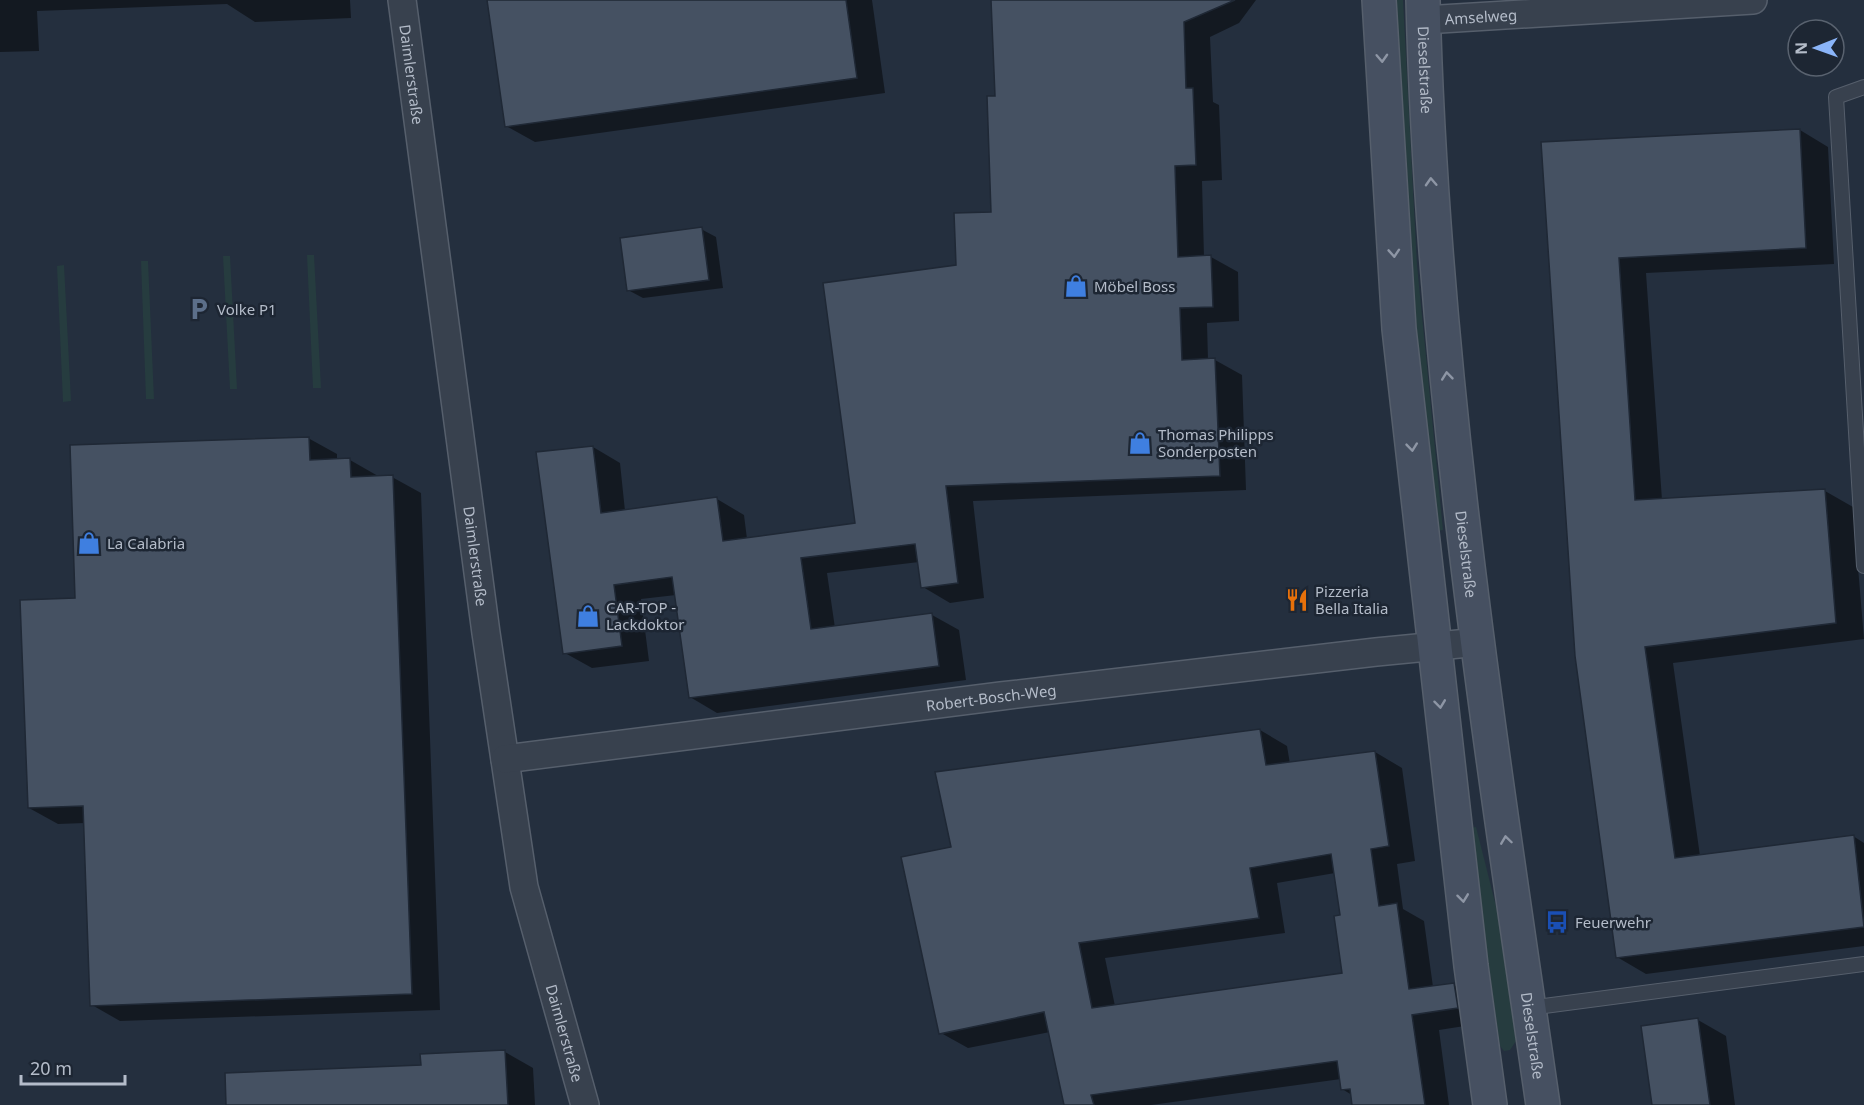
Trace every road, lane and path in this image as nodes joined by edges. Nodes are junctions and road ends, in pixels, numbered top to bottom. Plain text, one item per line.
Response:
1 (402, 0) edge
2 (1379, 0) edge
3 (1754, 0) edge
4 (1424, 10) edge
5 (1864, 87) edge
6 (1864, 566) edge
7 (1479, 642) junction
8 (1434, 646) junction
9 (505, 759) junction
10 (1864, 964) edge
11 (1529, 1008) junction
12 (585, 1105) edge
13 (1490, 1105) edge
14 (1543, 1105) edge

1 - 9 street, Daimlerstraße
2 -> 8 main road
3 - 4 street, Amselweg
7 -> 4 main road, Dieselstraße
5 - 6 lane
7 - 8 street, Robert-Bosch-Weg
11 -> 7 main road, Dieselstraße
8 - 9 street, Robert-Bosch-Weg
8 -> 13 main road
9 - 12 street, Daimlerstraße
10 - 11 lane
11 - 14 main road, Dieselstraße

